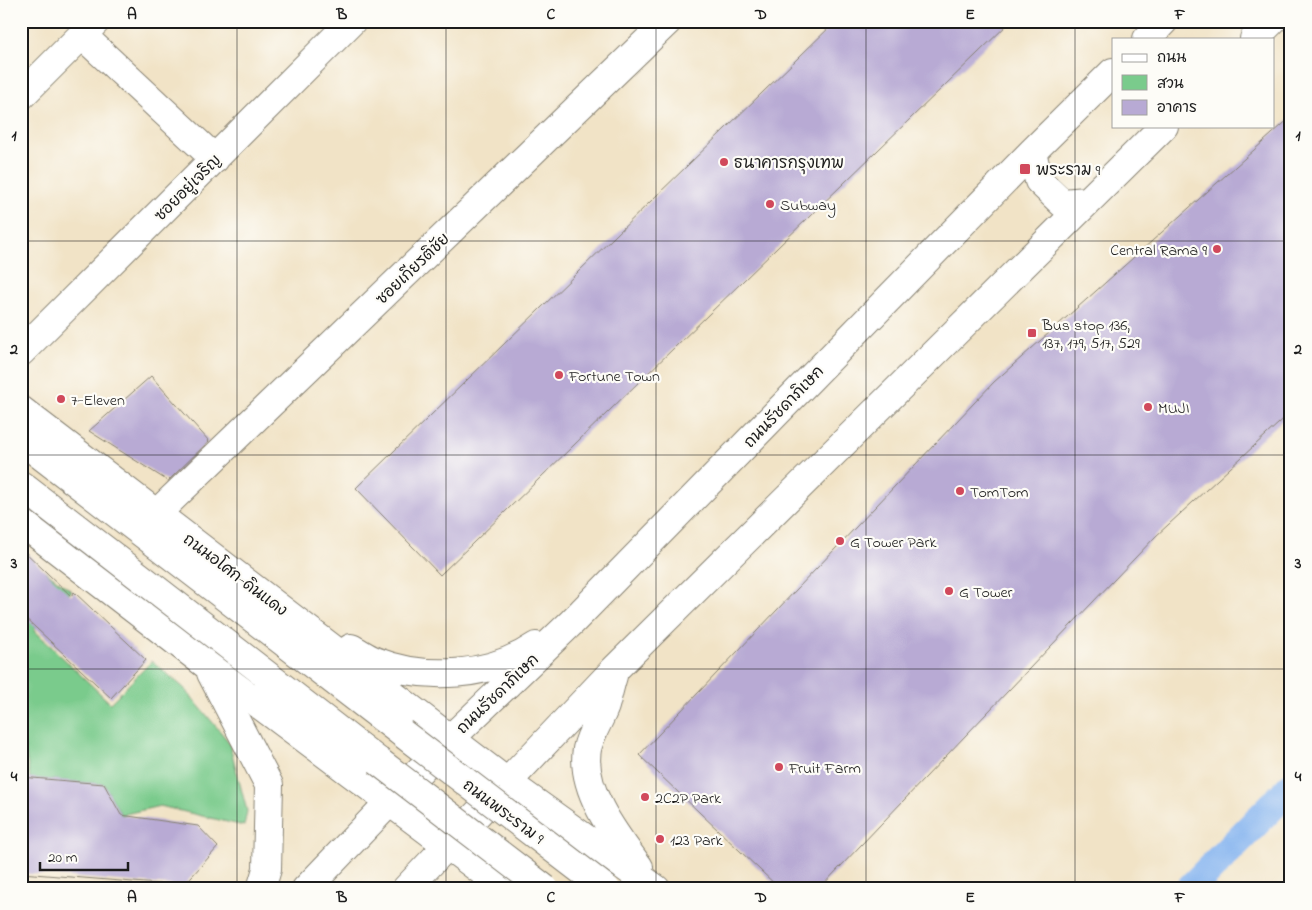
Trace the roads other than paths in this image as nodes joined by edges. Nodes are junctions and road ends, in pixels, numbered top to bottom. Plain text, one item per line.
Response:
1 (352, 21) edge
2 (668, 21) edge
3 (1164, 21) edge
4 (1272, 21) edge
5 (89, 28) edge
6 (1147, 38) edge
7 (1255, 38) edge
8 (1112, 73) edge
9 (21, 96) edge
10 (1162, 128) edge
11 (1032, 152) junction
12 (215, 159) junction
13 (1086, 201) junction
14 (21, 352) edge
15 (21, 410) edge
16 (21, 440) edge
17 (21, 486) edge
18 (156, 514) junction
19 (21, 522) edge
20 (290, 616) junction
21 (572, 622) junction
22 (208, 666) junction
23 (614, 670) junction
24 (402, 733) joint
25 (450, 738) junction
26 (508, 783) junction
27 (390, 802) junction
28 (449, 846) junction
29 (655, 888) edge
30 (261, 889) edge
31 (306, 889) edge
32 (406, 889) edge
33 (506, 889) edge
34 (544, 889) edge
35 (606, 889) edge

1 - 12 main road, ซอยอยู่เจริญ
2 - 18 main road, ซอยเกียรติชัย
3 - 6 main road
4 - 7 main road
5 - 9 main road
5 - 12 main road
8 - 11 main road, ถนนรัชดาภิเษก
10 - 13 main road
11 - 13 main road
11 - 21 main road, ถนนรัชดาภิเษก
12 - 14 main road, ซอยอยู่เจริญ
13 - 23 main road
15 - 18 main road, ถนนอโศก-ดินแดง
16 - 24 main road, ถนนอโศก-ดินแดง
17 - 34 main road, bridge
18 - 20 main road, ถนนอโศก-ดินแดง
19 - 22 main road
20 - 21 main road
20 - 25 main road, ถนนอโศก-ดินแดง
21 - 25 main road, ถนนรัชดาภิเษก
22 - 27 main road
22 - 30 main road
23 - 26 main road
23 - 29 main road
24 - 35 main road, ถนนพระราม 9, bridge
25 - 26 main road, ถนนอโศก-ดินแดง
25 - 27 main road
26 - 28 main road
26 - 29 main road, ถนนพระราม 9
27 - 28 main road
27 - 31 main road
28 - 32 main road
28 - 33 main road

